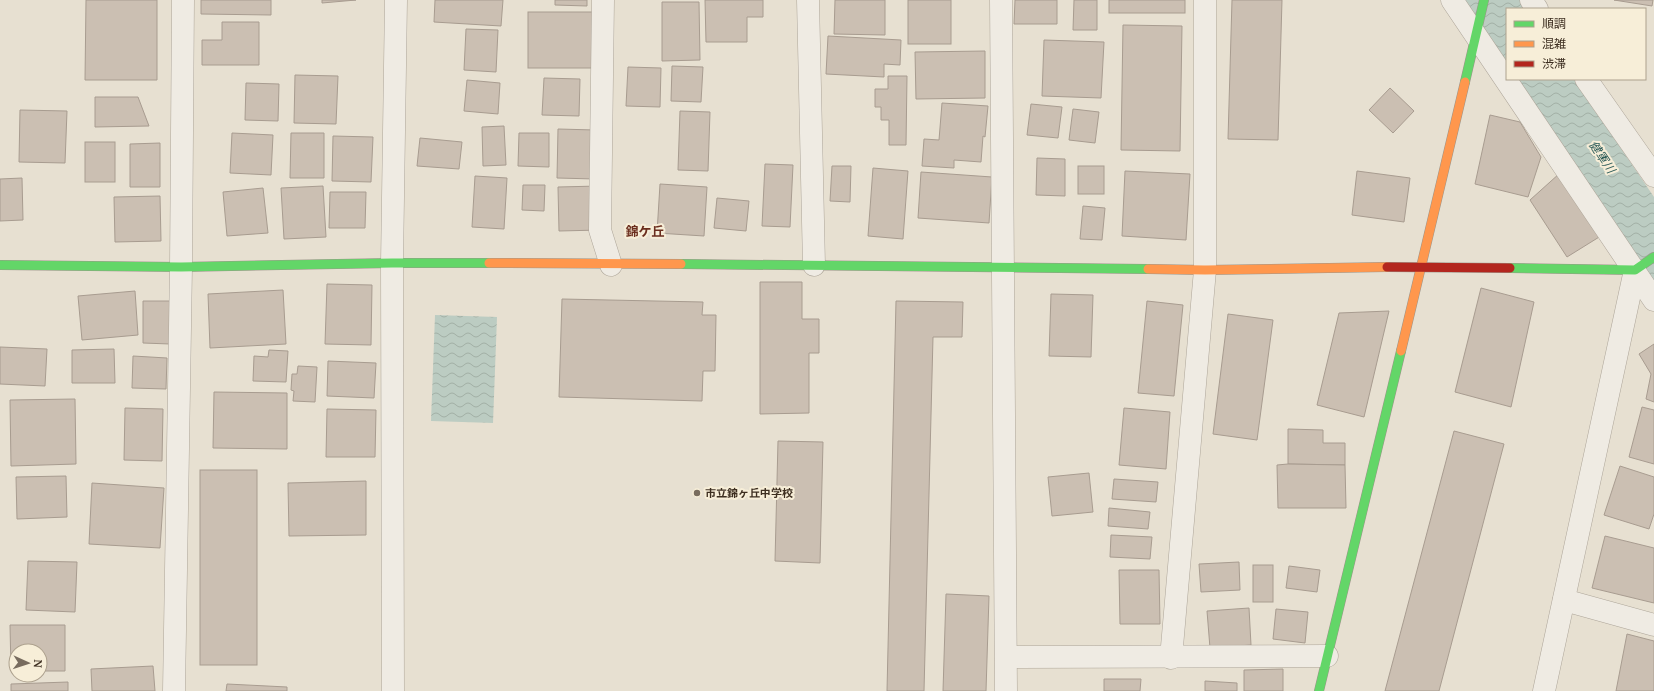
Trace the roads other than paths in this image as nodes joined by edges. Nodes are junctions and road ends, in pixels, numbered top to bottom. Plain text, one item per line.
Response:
1 (183, 0) edge
2 (396, 0) edge
3 (603, 0) edge
4 (808, 0) edge
5 (1001, 0) edge
6 (1205, 0) edge
7 (1452, 0) edge
8 (1484, 0) edge
9 (1531, 0) edge
10 (1537, 8) edge
11 (1476, 37) junction
12 (1587, 80) edge
13 (1652, 165) edge
14 (1654, 257) edge
15 (392, 263) junction
16 (0, 265) edge
17 (611, 265) junction
18 (814, 265) junction
19 (1422, 266) junction
20 (1004, 267) junction
21 (181, 268) junction
22 (1205, 270) junction
23 (1635, 270) junction
24 (1654, 300) edge
25 (1564, 600) junction
26 (1654, 625) edge
27 (1327, 656) junction
28 (1006, 658) junction
29 (1171, 658) junction
30 (174, 691) edge
31 (393, 691) edge
32 (1006, 691) edge
33 (1319, 691) edge
34 (1544, 691) edge

1 - 21 street
2 - 15 street
3 - 17 street
4 - 18 street
5 - 20 street
6 - 22 street
7 - 11 street
8 - 11 street
9 - 10 street
11 - 19 street
11 - 23 street
12 - 13 street
14 - 23 street
15 - 17 street
15 - 21 street
15 - 31 street
16 - 21 street
17 - 18 street
18 - 20 street
19 - 22 street
19 - 23 street
19 - 27 street
20 - 22 street
20 - 28 street
21 - 30 street
22 - 29 street
23 - 24 street
23 - 25 street
25 - 26 street
25 - 34 street
27 - 29 street
27 - 33 street
28 - 29 street
28 - 32 street

